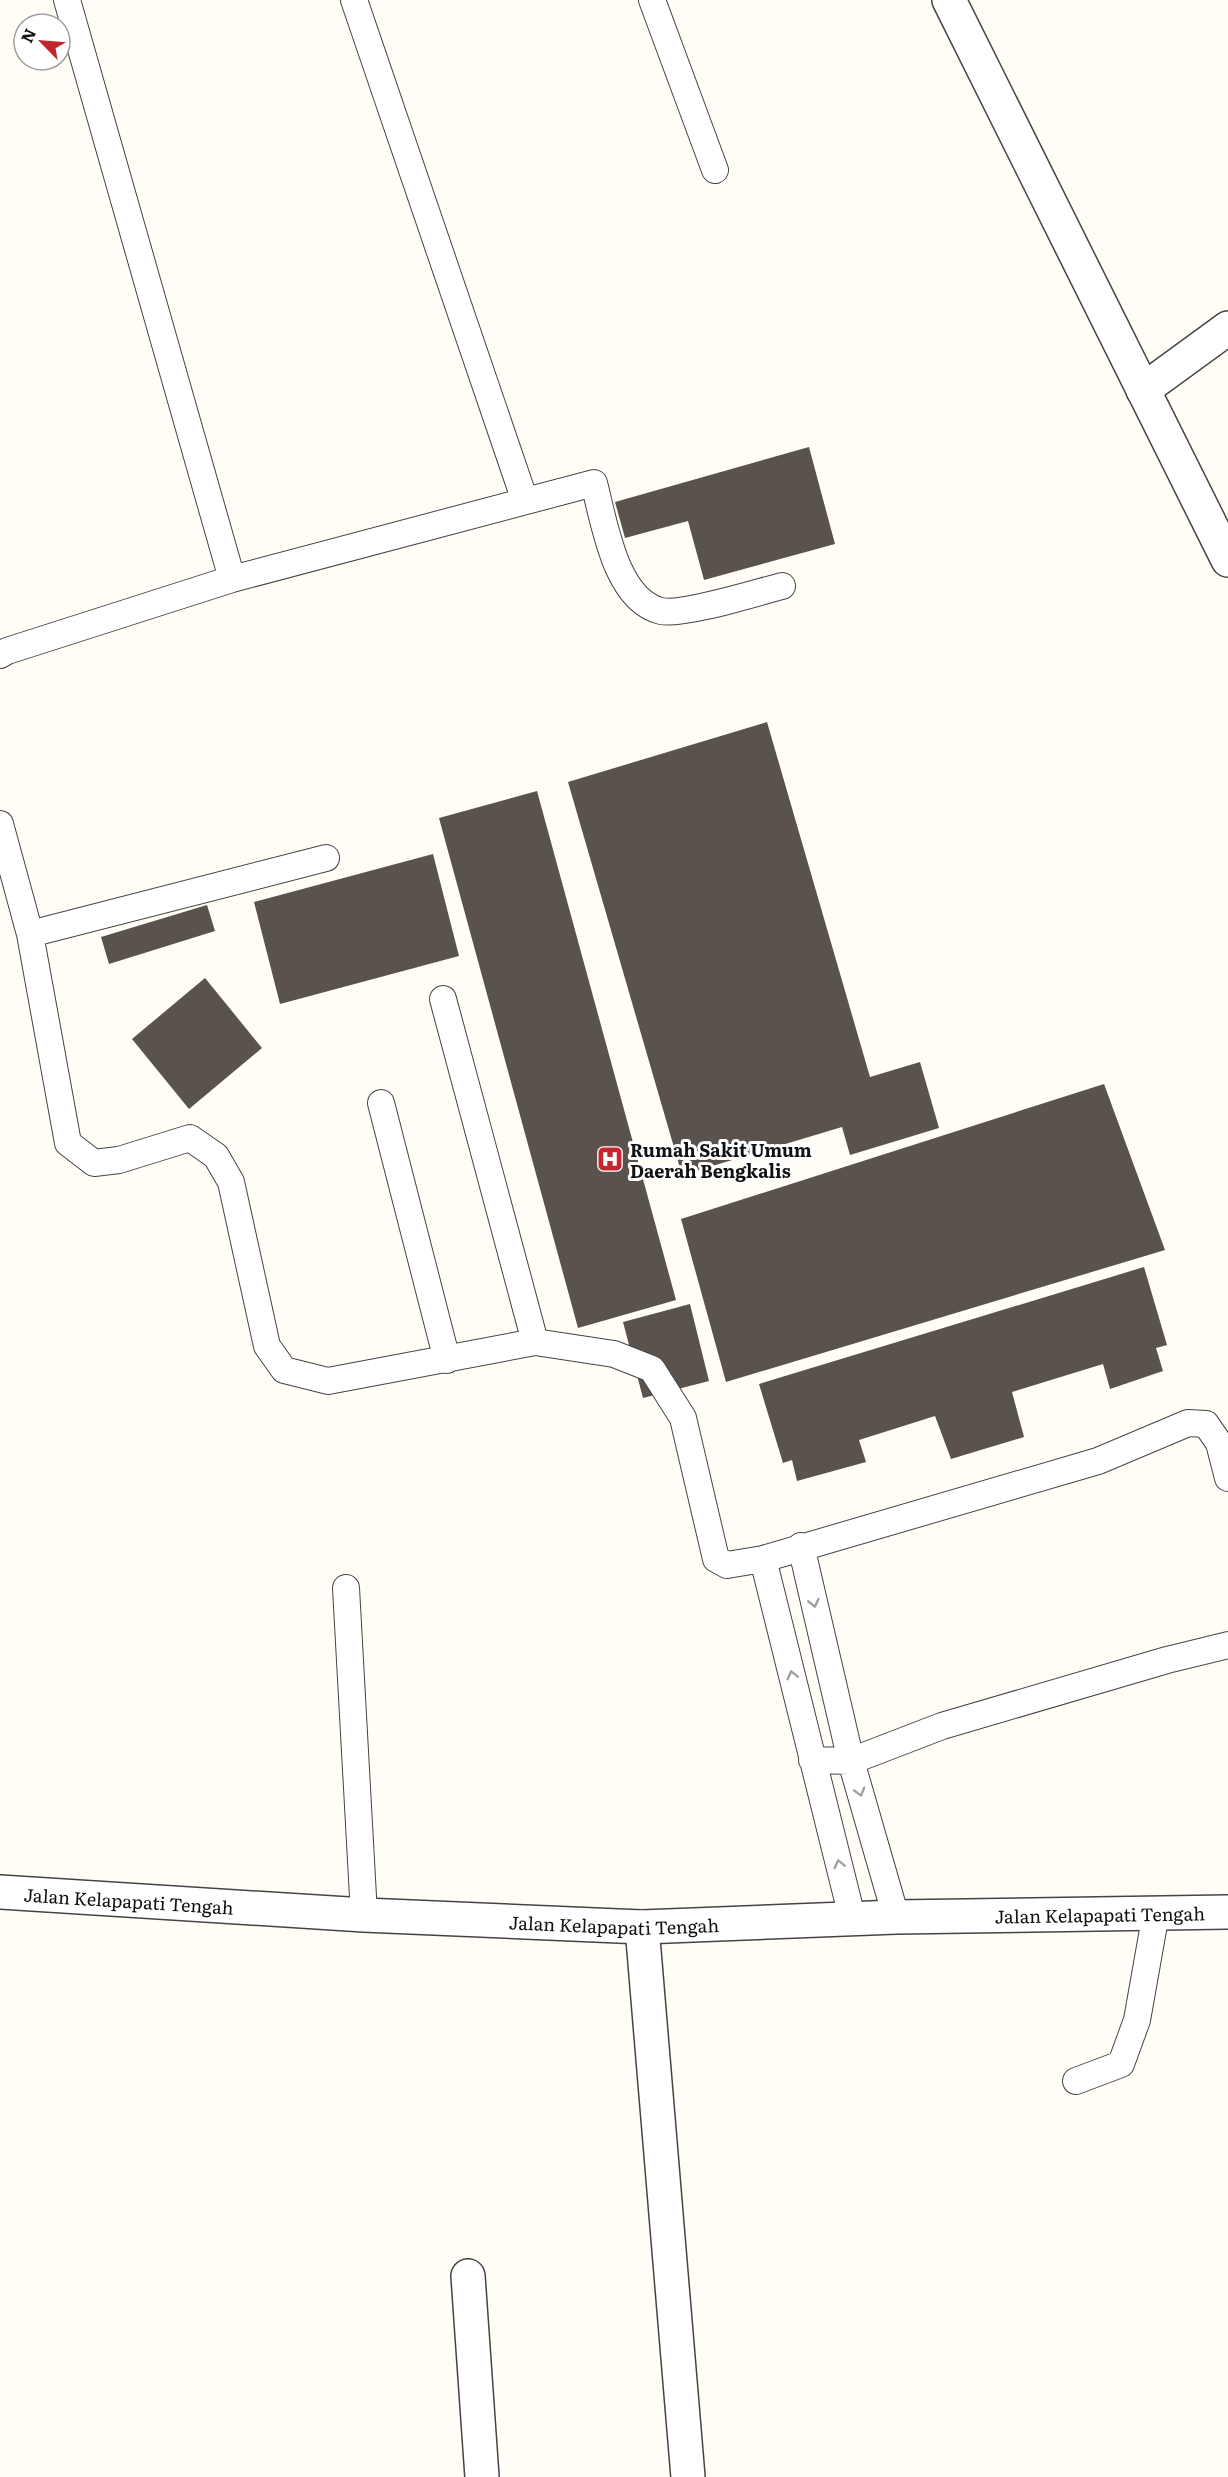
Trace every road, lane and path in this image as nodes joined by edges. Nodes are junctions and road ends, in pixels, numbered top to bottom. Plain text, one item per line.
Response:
1 (67, 0) edge
2 (354, 0) edge
3 (652, 0) edge
4 (950, 0) edge
5 (715, 170) dead end
6 (1228, 328) edge
7 (1143, 390) junction
8 (525, 501) junction
9 (1228, 560) edge
10 (232, 579) junction
11 (782, 586) dead end
12 (0, 655) edge
13 (0, 824) edge
14 (326, 858) dead end
15 (30, 934) junction
16 (444, 999) dead end
17 (381, 1103) dead end
18 (536, 1342) junction
19 (447, 1360) junction
20 (1228, 1478) edge
21 (801, 1546) junction
22 (763, 1558) junction
23 (345, 1588) dead end
24 (1228, 1645) edge
25 (812, 1760) junction
26 (851, 1761) junction
27 (0, 1892) edge
28 (1228, 1912) edge
29 (1156, 1913) junction
30 (364, 1915) junction
31 (896, 1917) junction
32 (853, 1921) junction
33 (642, 1927) junction
34 (1076, 2081) dead end
35 (468, 2276) dead end
36 (482, 2477) edge
37 (688, 2477) edge

1 - 10 lane
2 - 8 lane
3 - 5 lane
4 - 7 street
6 - 7 street
7 - 9 street
8 - 10 lane
8 - 11 lane
10 - 12 lane
13 - 15 lane
14 - 15 lane
15 - 19 lane
16 - 18 lane
17 - 19 lane
18 - 19 lane
18 - 22 lane
20 - 21 lane
21 - 22 lane
21 -> 26 lane
25 -> 22 lane
23 - 30 lane
24 - 26 lane
25 - 26 lane
32 -> 25 lane
26 -> 31 lane
27 - 30 street, Jalan Kelapapati Tengah
28 - 29 street, Jalan Kelapapati Tengah
29 - 31 street, Jalan Kelapapati Tengah
29 - 34 lane
30 - 33 street, Jalan Kelapapati Tengah
31 - 32 street, Jalan Kelapapati Tengah
32 - 33 street, Jalan Kelapapati Tengah
33 - 37 street
35 - 36 street

